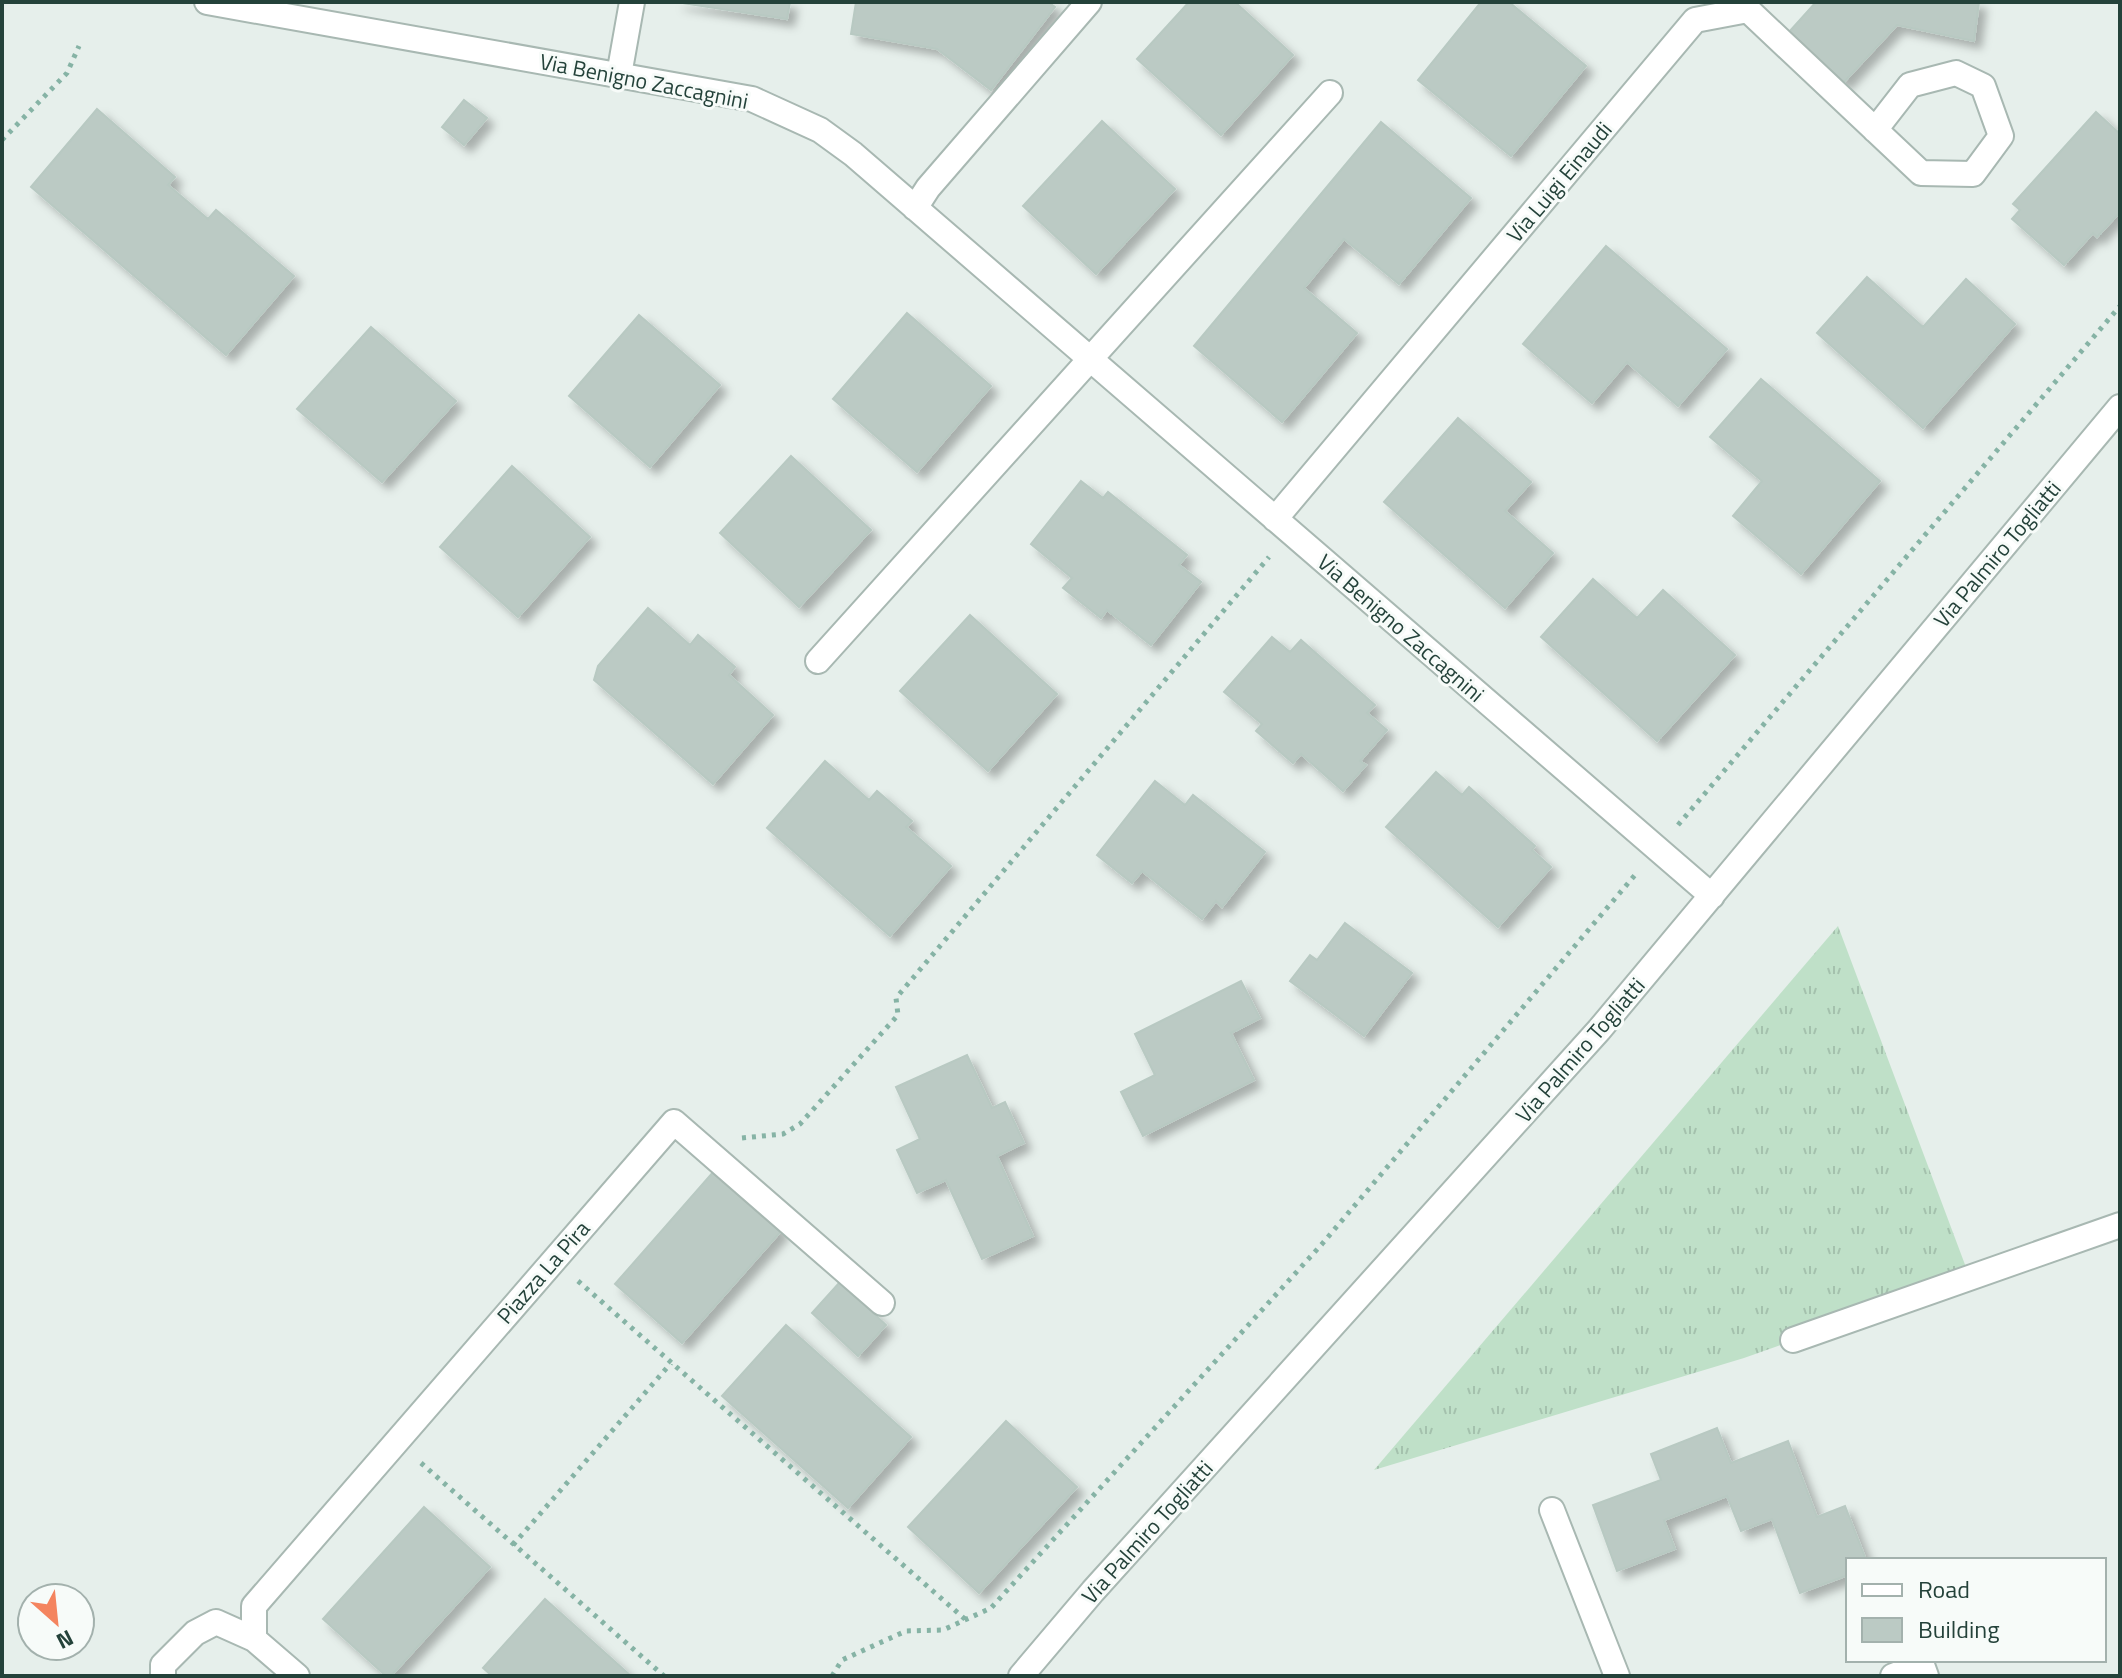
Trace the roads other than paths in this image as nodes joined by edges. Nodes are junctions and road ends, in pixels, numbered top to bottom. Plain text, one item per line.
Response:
1 (207, 2) edge
2 (632, 2) edge
3 (1089, 2) edge
4 (265, 7) edge
5 (619, 75) junction
6 (1330, 93) dead end
7 (1875, 130) junction
8 (915, 208) junction
9 (1091, 360) junction
10 (2120, 407) edge
11 (1282, 525) junction
12 (818, 661) dead end
13 (1712, 896) junction
14 (2120, 1225) edge
15 (882, 1303) dead end
16 (1793, 1340) dead end
17 (1552, 1510) dead end
18 (254, 1606) junction
19 (216, 1622) junction
20 (254, 1639) junction
21 (163, 1676) edge
22 (297, 1676) edge
23 (1021, 1676) edge
24 (1617, 1676) edge
25 (1893, 1676) edge
26 (1926, 1676) edge

1 - 4 street, Via Benigno Zaccagnini
2 - 5 street
3 - 8 street
4 - 5 street, Via Benigno Zaccagnini
5 - 8 street, Via Benigno Zaccagnini
6 - 9 street
7 - 7 street, Via Luigi Einaudi
7 - 11 street, Via Luigi Einaudi
8 - 9 street, Via Benigno Zaccagnini
9 - 11 street, Via Benigno Zaccagnini
9 - 12 street
10 - 13 street, Via Palmiro Togliatti
11 - 13 street, Via Benigno Zaccagnini
13 - 23 street, Via Palmiro Togliatti
14 - 16 street
15 - 18 street, Piazza La Pira
17 - 24 street
18 - 19 street
18 - 20 street
19 - 20 street
19 - 21 street
20 - 22 street
25 - 26 street

